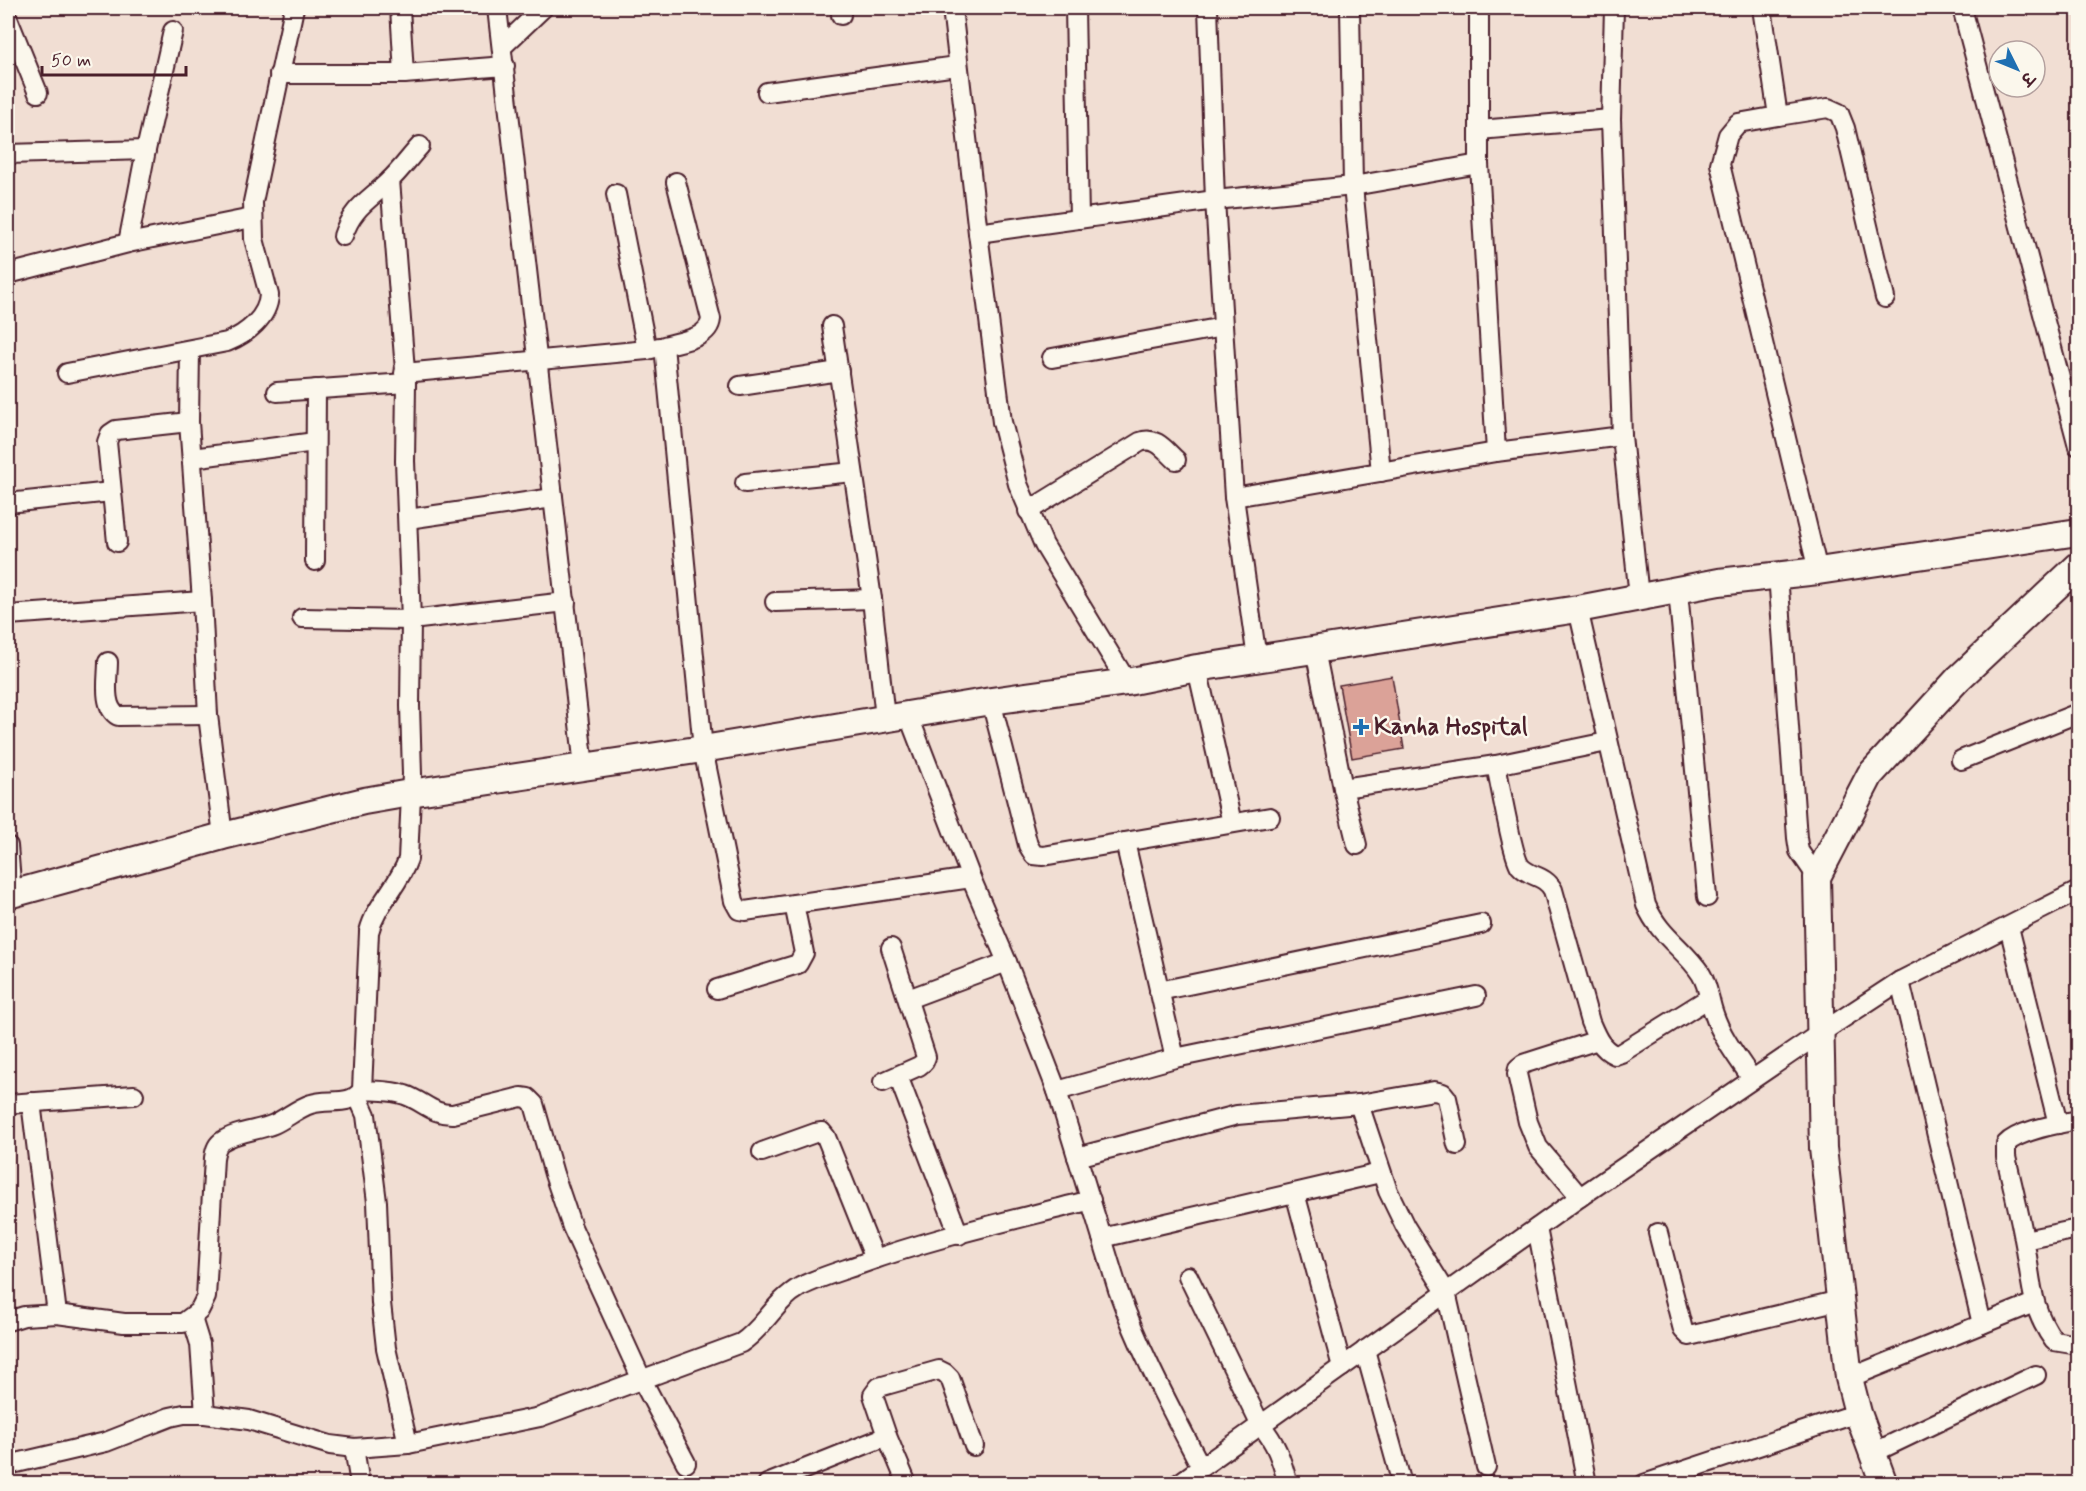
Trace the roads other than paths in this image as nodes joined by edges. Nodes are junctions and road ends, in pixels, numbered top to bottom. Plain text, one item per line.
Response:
1 (294, 8) edge
2 (400, 8) edge
3 (497, 8) edge
4 (543, 8) edge
5 (952, 8) edge
6 (1075, 8) edge
7 (1208, 8) edge
8 (1350, 8) edge
9 (1479, 8) edge
10 (1614, 8) edge
11 (1762, 8) edge
12 (1962, 8) edge
13 (8, 19) edge
14 (173, 31) dead end
15 (12, 42) edge
16 (503, 46) junction
17 (505, 66) junction
18 (957, 66) junction
19 (279, 74) junction
20 (404, 74) junction
21 (767, 92) dead end
22 (38, 93) dead end
23 (1778, 116) junction
24 (1611, 119) junction
25 (1479, 130) junction
26 (420, 146) dead end
27 (146, 150) junction
28 (8, 154) edge
29 (1479, 164) junction
30 (390, 180) junction
31 (676, 182) dead end
32 (1353, 186) junction
33 (616, 194) dead end
34 (1215, 200) junction
35 (252, 218) junction
36 (1078, 219) junction
37 (978, 233) junction
38 (343, 236) dead end
39 (129, 243) junction
40 (8, 274) edge
41 (1886, 298) dead end
42 (832, 326) dead end
43 (1222, 327) junction
44 (655, 348) junction
45 (190, 350) junction
46 (1052, 358) dead end
47 (538, 360) junction
48 (838, 371) junction
49 (67, 373) dead end
50 (405, 378) junction
51 (740, 386) dead end
52 (316, 389) junction
53 (277, 392) dead end
54 (189, 422) junction
55 (1622, 436) junction
56 (315, 442) junction
57 (2079, 446) edge
58 (1496, 452) junction
59 (192, 458) junction
60 (1176, 460) dead end
61 (853, 472) junction
62 (1380, 472) junction
63 (745, 483) dead end
64 (111, 492) junction
65 (1234, 497) junction
66 (553, 498) junction
67 (8, 503) edge
68 (1028, 511) junction
69 (408, 519) junction
70 (2079, 532) edge
71 (117, 542) dead end
72 (315, 561) dead end
73 (2078, 568) edge
74 (1818, 571) junction
75 (1778, 574) junction
76 (1678, 591) junction
77 (1640, 597) junction
78 (872, 600) junction
79 (202, 601) junction
80 (566, 602) junction
81 (776, 602) dead end
82 (1578, 609) junction
83 (8, 615) edge
84 (302, 618) dead end
85 (411, 620) junction
86 (1315, 650) junction
87 (1257, 659) junction
88 (108, 662) dead end
89 (1197, 668) junction
90 (1127, 682) junction
91 (991, 701) junction
92 (2079, 713) edge
93 (207, 715) junction
94 (897, 716) junction
95 (1607, 742) junction
96 (703, 749) junction
97 (1961, 760) dead end
98 (1496, 765) junction
99 (584, 767) junction
100 (1343, 788) junction
101 (410, 793) junction
102 (1270, 818) dead end
103 (1232, 823) junction
104 (223, 837) junction
105 (1125, 842) junction
106 (1357, 845) dead end
107 (8, 846) edge
108 (971, 878) junction
109 (1817, 878) junction
110 (2079, 891) edge
111 (10, 894) edge
112 (1707, 897) dead end
113 (794, 904) junction
114 (1481, 924) dead end
115 (2009, 927) junction
116 (891, 948) dead end
117 (1007, 962) junction
118 (1900, 981) junction
119 (717, 989) dead end
120 (1159, 992) junction
121 (1476, 996) dead end
122 (1709, 998) junction
123 (908, 999) junction
124 (1819, 1034) junction
125 (1598, 1040) junction
126 (1174, 1058) junction
127 (1752, 1079) junction
128 (1057, 1091) junction
129 (360, 1094) junction
130 (134, 1095) dead end
131 (31, 1102) junction
132 (8, 1104) edge
133 (1359, 1104) junction
134 (2079, 1120) edge
135 (2058, 1124) junction
136 (1457, 1145) dead end
137 (762, 1152) dead end
138 (1077, 1157) junction
139 (1380, 1173) junction
140 (1295, 1193) junction
141 (1580, 1197) junction
142 (1091, 1200) junction
143 (1537, 1228) junction
144 (2079, 1229) edge
145 (1658, 1233) dead end
146 (960, 1234) junction
147 (1102, 1238) junction
148 (2025, 1240) junction
149 (875, 1259) junction
150 (1188, 1276) dead end
151 (1446, 1292) junction
152 (1840, 1300) junction
153 (2034, 1303) junction
154 (57, 1314) junction
155 (192, 1318) junction
156 (8, 1321) edge
157 (1982, 1324) junction
158 (2079, 1343) edge
159 (1365, 1350) junction
160 (1342, 1367) junction
161 (2036, 1375) dead end
162 (1849, 1378) junction
163 (642, 1380) junction
164 (1858, 1413) junction
165 (205, 1414) junction
166 (1260, 1424) junction
167 (887, 1436) junction
168 (408, 1444) junction
169 (974, 1446) dead end
170 (354, 1448) junction
171 (1873, 1453) junction
172 (687, 1464) dead end
173 (8, 1465) edge
174 (1201, 1467) junction
175 (1486, 1467) dead end
176 (360, 1484) edge
177 (767, 1484) edge
178 (908, 1484) edge
179 (1178, 1484) edge
180 (1288, 1484) edge
181 (1402, 1484) edge
182 (1587, 1484) edge
183 (1644, 1484) edge
184 (1884, 1484) edge

1 - 19 street
2 - 20 street
3 - 16 street
4 - 16 street
5 - 18 street
6 - 36 street
7 - 34 street
8 - 32 street
9 - 25 street
10 - 24 street
11 - 23 street
12 - 57 street
13 - 15 street
14 - 27 street
15 - 22 street
16 - 17 street
17 - 20 street
17 - 47 street
18 - 21 street
18 - 37 street
19 - 20 street
19 - 35 street
23 - 41 street
23 - 74 street
24 - 25 street
24 - 55 street
25 - 29 street
26 - 30 street
27 - 28 street
27 - 39 street
29 - 32 street
29 - 58 street
30 - 38 street
30 - 50 street
31 - 44 street
32 - 34 street
32 - 62 street
33 - 44 street
34 - 36 street
34 - 43 street
35 - 39 street
35 - 45 street
36 - 37 street
37 - 68 street
39 - 40 street
42 - 48 street
43 - 46 street
43 - 65 street
44 - 47 street
44 - 96 street
45 - 49 street
45 - 54 street
47 - 50 street
47 - 66 street
48 - 51 street
48 - 61 street
50 - 52 street
50 - 69 street
52 - 53 street
52 - 56 street
54 - 59 street
54 - 64 street
55 - 58 street
55 - 77 street
56 - 59 street
56 - 72 street
58 - 62 street
59 - 79 street
60 - 68 street
61 - 63 street
61 - 78 street
62 - 65 street
64 - 67 street
64 - 71 street
65 - 87 street
66 - 69 street
66 - 80 street
68 - 90 street
69 - 85 street
70 - 74 main road
73 - 109 main road
74 - 75 main road
75 - 76 main road
75 - 109 street
76 - 77 main road
76 - 112 street
77 - 82 main road
78 - 81 street
78 - 94 street
79 - 83 street
79 - 93 street
80 - 85 street
80 - 99 street
82 - 86 main road
82 - 95 street
84 - 85 street
85 - 101 street
86 - 87 main road
86 - 100 street
87 - 89 main road
88 - 93 street
89 - 90 main road
89 - 103 street
90 - 91 main road
91 - 94 main road
91 - 105 street
92 - 97 street
93 - 104 street
94 - 96 main road
94 - 108 street
95 - 98 street
95 - 122 street
96 - 99 main road
96 - 113 street
98 - 100 street
98 - 125 street
99 - 101 main road
100 - 106 street
101 - 104 main road
101 - 129 street
102 - 103 street
103 - 105 street
104 - 111 main road
105 - 120 street
107 - 111 street
108 - 113 street
108 - 117 street
109 - 124 main road
110 - 115 street
113 - 119 street
114 - 120 street
115 - 118 street
115 - 135 street
116 - 123 street
117 - 123 street
117 - 128 street
118 - 124 street
118 - 157 street
120 - 126 street
121 - 126 street
122 - 125 street
122 - 127 street
123 - 146 street
124 - 127 street
124 - 152 main road
125 - 141 street
126 - 128 street
127 - 141 street
128 - 138 street
129 - 155 street
129 - 163 street
129 - 168 street
130 - 131 street
131 - 132 street
131 - 154 street
133 - 136 street
133 - 138 street
133 - 139 street
134 - 135 street
135 - 148 street
137 - 149 street
138 - 142 street
139 - 140 street
139 - 151 street
140 - 147 street
140 - 160 street
141 - 143 street
142 - 146 street
142 - 147 street
143 - 151 street
143 - 182 street
144 - 148 street
145 - 152 street
146 - 149 street
147 - 174 street
148 - 153 street
149 - 163 street
150 - 166 street
151 - 159 street
151 - 175 street
152 - 162 main road
153 - 157 street
153 - 158 street
154 - 155 street
154 - 156 street
155 - 165 street
157 - 162 street
159 - 160 street
159 - 181 street
160 - 166 street
161 - 171 street
162 - 164 main road
163 - 168 street
163 - 172 street
164 - 171 main road
164 - 183 street
165 - 170 street
165 - 173 street
166 - 174 street
166 - 180 street
167 - 169 street
167 - 177 street
167 - 178 street
168 - 170 street
170 - 176 street
171 - 184 main road
174 - 179 street

